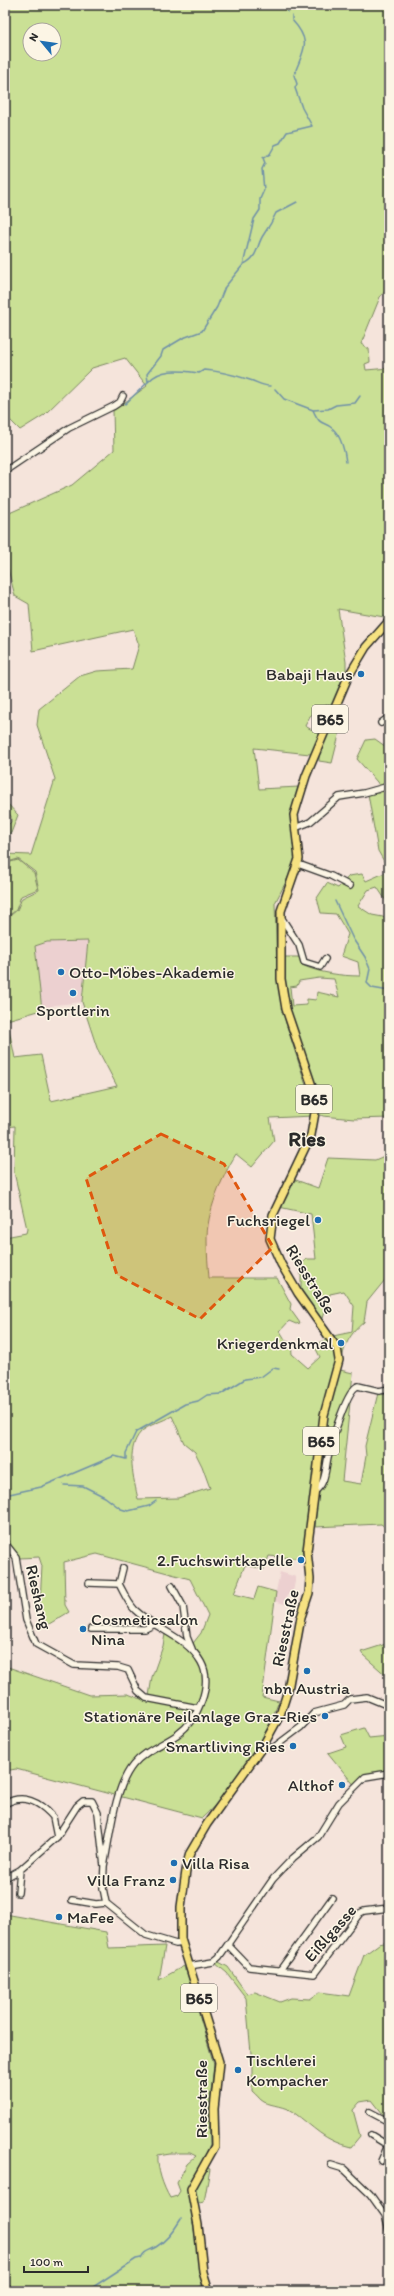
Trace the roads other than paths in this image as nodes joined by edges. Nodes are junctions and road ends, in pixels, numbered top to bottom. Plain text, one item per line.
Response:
1 (123, 396) dead end
2 (5, 471) edge
3 (389, 621) edge
4 (389, 717) edge
5 (381, 723) dead end
6 (389, 786) edge
7 (295, 828) junction
8 (298, 864) junction
9 (350, 886) dead end
10 (281, 916) junction
11 (325, 959) dead end
12 (389, 1389) edge
13 (315, 1490) junction
14 (5, 1543) edge
15 (123, 1568) dead end
16 (89, 1584) dead end
17 (119, 1584) junction
18 (172, 1586) dead end
19 (155, 1624) junction
20 (91, 1629) dead end
21 (192, 1649) junction
22 (389, 1706) edge
23 (198, 1708) junction
24 (263, 1746) junction
25 (389, 1773) edge
26 (5, 1804) edge
27 (57, 1837) junction
28 (104, 1866) junction
29 (20, 1870) junction
30 (5, 1878) edge
31 (18, 1893) dead end
32 (332, 1898) dead end
33 (72, 1900) dead end
34 (106, 1903) junction
35 (389, 1908) edge
36 (182, 1943) junction
37 (229, 1946) junction
38 (189, 1966) junction
39 (280, 1970) junction
40 (370, 2112) dead end
41 (389, 2122) edge
42 (371, 2135) dead end
43 (389, 2146) edge
44 (381, 2161) dead end
45 (331, 2165) dead end
46 (389, 2232) edge
47 (209, 2291) edge

1 - 2 street
3 - 7 main road, Riesstraße / B65
4 - 5 street
6 - 7 street
7 - 8 main road, Riesstraße / B65
8 - 9 street
8 - 10 main road, Riesstraße / B65
10 - 11 street
10 - 13 main road, Riesstraße / B65
12 - 13 street
13 - 24 main road, Riesstraße / B65
14 - 23 street, Rieshang
15 - 17 street
16 - 17 street
17 - 19 street
18 - 21 street
19 - 20 street
19 - 21 street
21 - 23 street
22 - 24 street
23 - 28 street
24 - 36 main road, Riesstraße / B65
25 - 37 street
26 - 27 street
27 - 28 street
27 - 29 street
28 - 34 street
29 - 30 street
29 - 31 street
32 - 39 street
33 - 34 street
34 - 36 street
35 - 39 street, Eißlgasse
36 - 38 main road, Riesstraße / B65
37 - 38 street
37 - 39 street, Eißlgasse
38 - 47 main road, Riesstraße / B65
40 - 41 street
42 - 43 street
43 - 44 street
45 - 46 street

